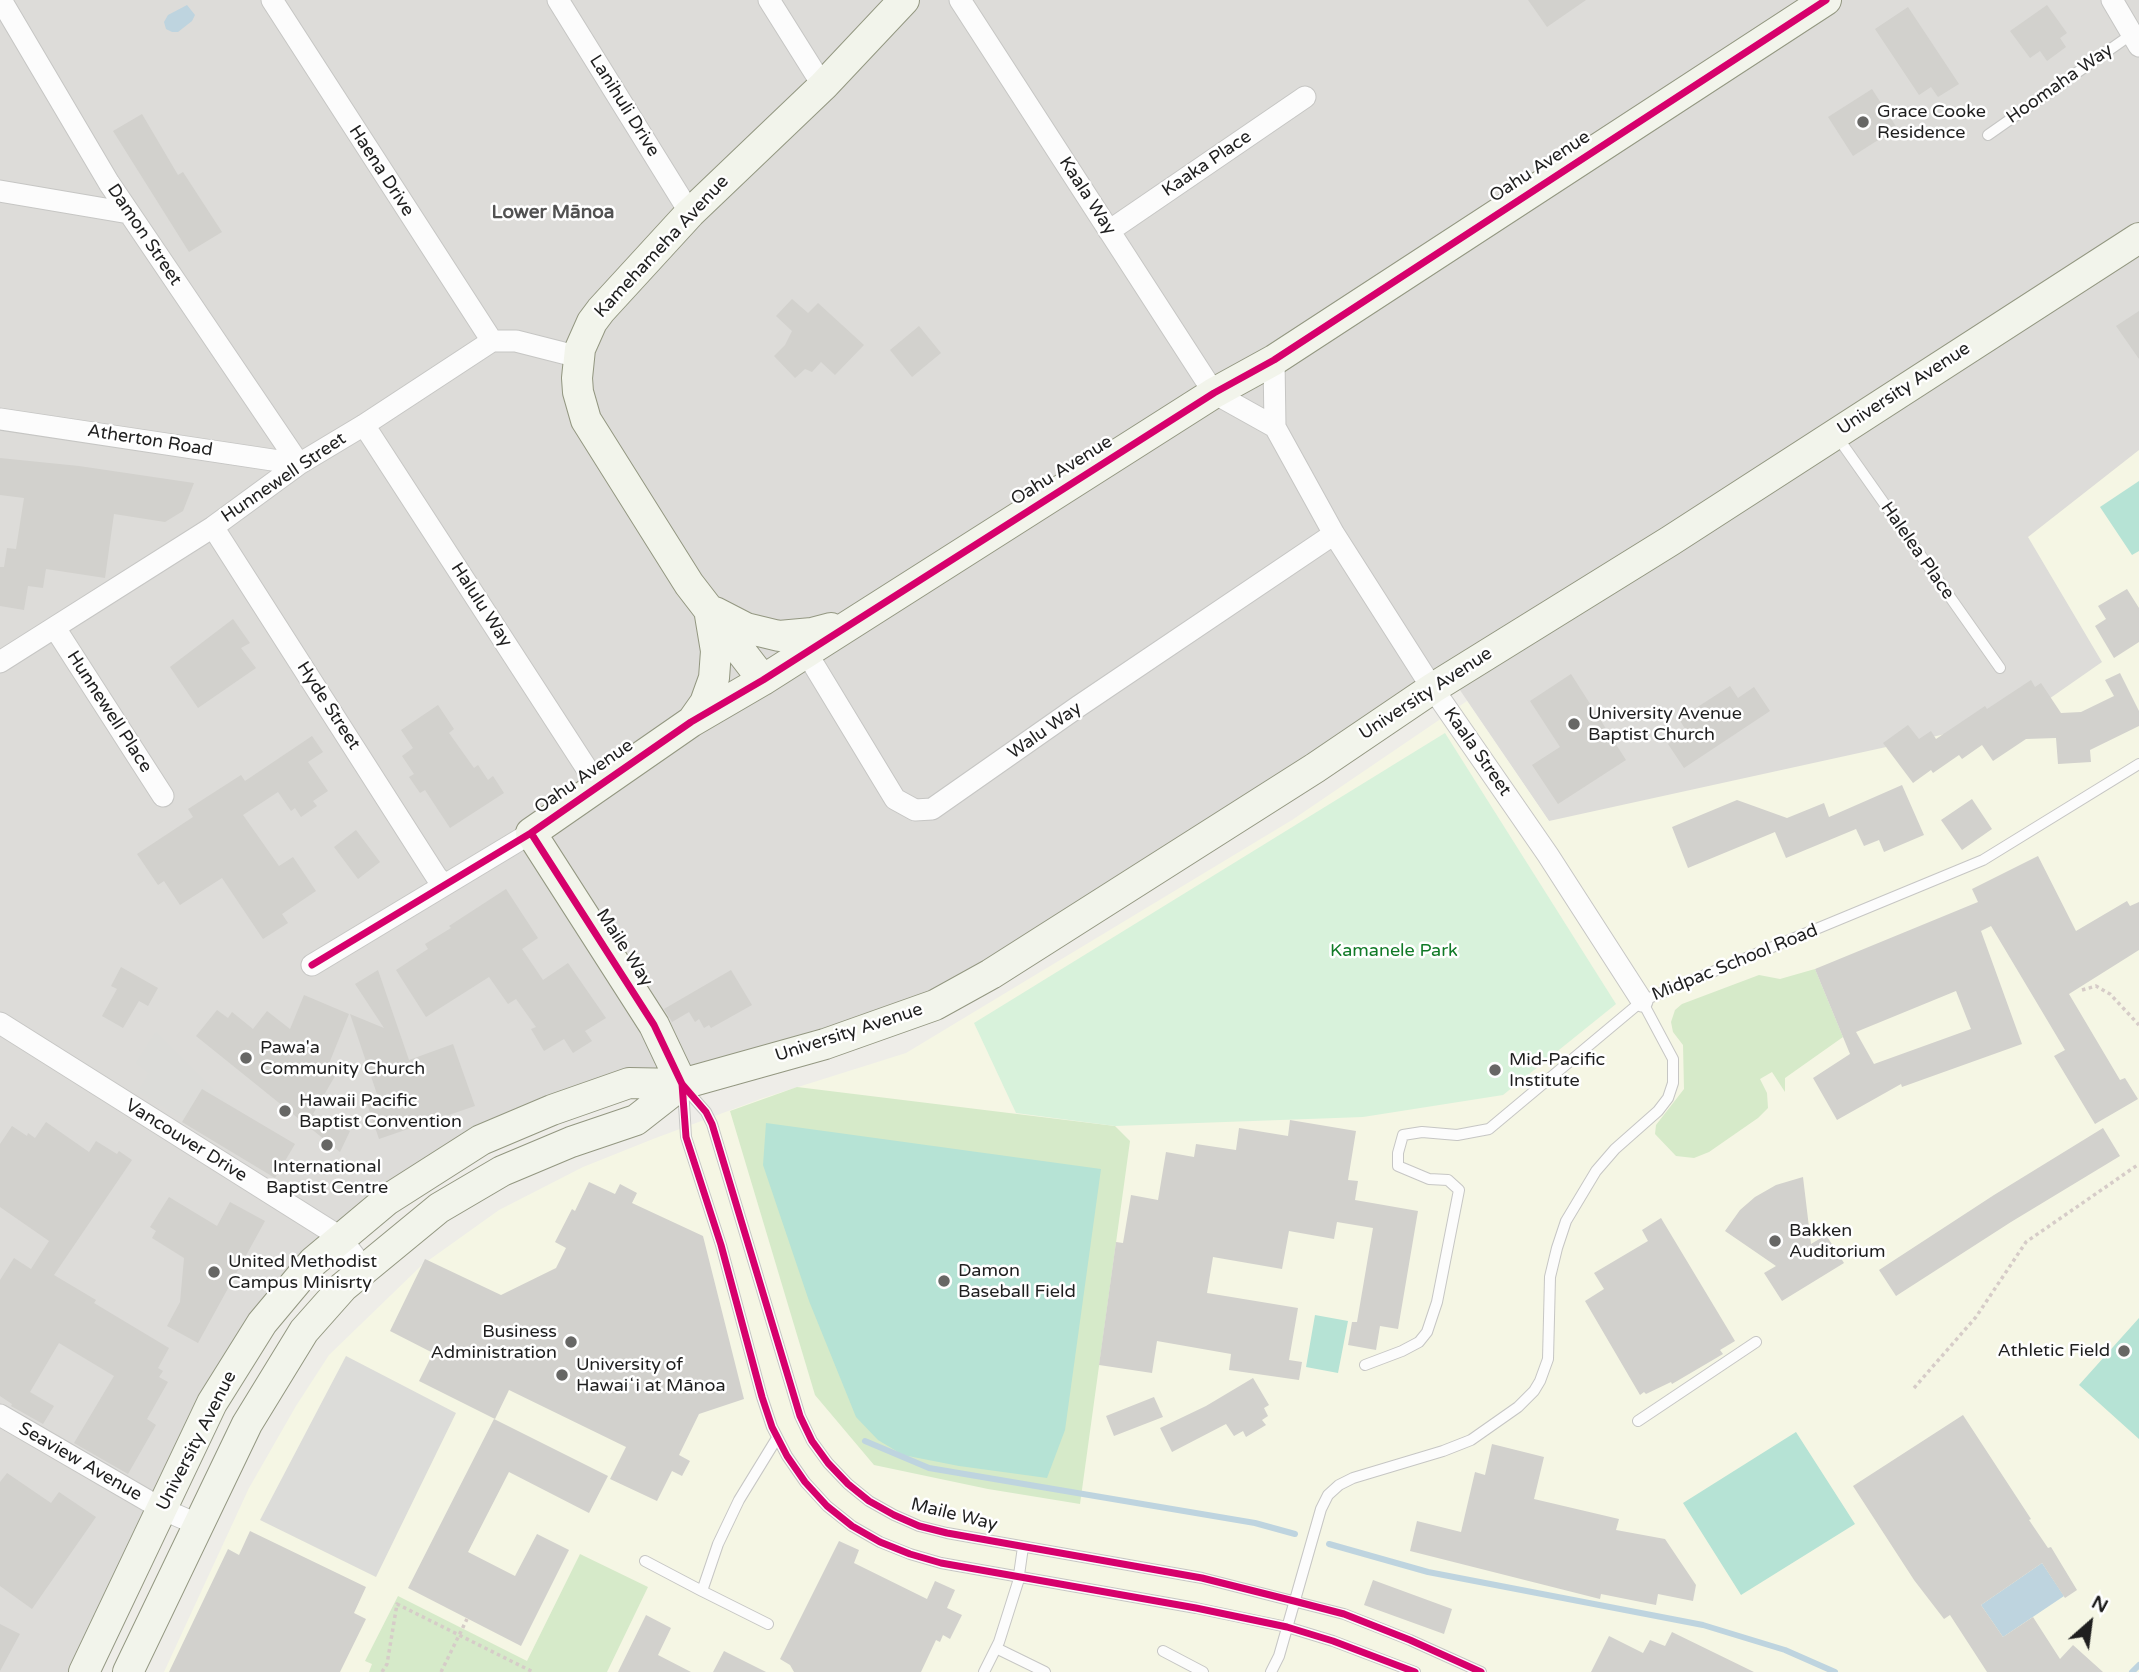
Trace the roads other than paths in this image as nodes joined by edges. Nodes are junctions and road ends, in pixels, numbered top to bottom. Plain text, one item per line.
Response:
1 (1, 0) edge
2 (272, 0) edge
3 (558, 0) edge
4 (769, 0) edge
5 (904, 0) edge
6 (960, 0) edge
7 (1826, 0) edge
8 (2112, 0) edge
9 (2135, 40) edge
10 (824, 86) junction
11 (1305, 97) dead end
12 (1988, 135) dead end
13 (0, 191) edge
14 (129, 213) junction
15 (690, 213) junction
16 (1110, 231) junction
17 (2139, 239) edge
18 (492, 341) junction
19 (579, 357) junction
20 (1274, 359) junction
21 (1214, 393) junction
22 (0, 419) edge
23 (364, 425) junction
24 (1275, 427) junction
25 (1835, 433) junction
26 (299, 464) junction
27 (212, 527) junction
28 (1334, 534) junction
29 (708, 608) junction
30 (856, 620) junction
31 (55, 628) junction
32 (806, 652) junction
33 (0, 662) edge
34 (2000, 668) dead end
35 (763, 680) junction
36 (1433, 688) junction
37 (691, 723) junction
38 (2139, 765) edge
39 (598, 786) junction
40 (163, 796) dead end
41 (531, 833) junction
42 (444, 886) junction
43 (313, 965) dead end
44 (1642, 1001) junction
45 (0, 1023) edge
46 (682, 1084) junction
47 (341, 1237) junction
48 (363, 1269) junction
49 (1755, 1342) dead end
50 (1366, 1366) dead end
51 (0, 1415) edge
52 (1638, 1420) dead end
53 (777, 1438) junction
54 (162, 1509) junction
55 (199, 1525) junction
56 (1023, 1546) junction
57 (645, 1561) dead end
58 (1020, 1576) junction
59 (702, 1591) junction
60 (1294, 1601) junction
61 (768, 1623) dead end
62 (1287, 1627) junction
63 (996, 1648) junction
64 (1163, 1651) dead end
65 (84, 1672) edge
66 (128, 1672) edge
67 (984, 1672) edge
68 (1045, 1672) edge
69 (1202, 1672) edge
70 (1271, 1672) edge
71 (1415, 1672) edge
72 (1481, 1672) edge

1 - 14 street, Damon Street
2 - 18 street, Haena Drive
3 - 15 street, Lanihuli Drive
4 - 10 street
5 - 10 main road, Kamehameha Avenue
6 - 16 street, Kaala Way
7 - 20 main road, Oahu Avenue
8 - 9 street
9 - 12 lane, Hoomaha Way
10 - 15 main road, Kamehameha Avenue
11 - 16 street, Kaaka Place
13 - 14 street
14 - 26 street, Damon Street
15 - 19 main road, Kamehameha Avenue
16 - 21 street, Kaala Way
17 - 25 main road, University Avenue
18 - 19 street
18 - 23 street, Hunnewell Street
19 - 29 main road, Kamehameha Avenue
20 - 21 main road, Oahu Avenue
20 - 24 street, Kaala Street
21 - 24 street
21 - 30 main road, Oahu Avenue
22 - 26 street, Atherton Road
23 - 26 street, Hunnewell Street
23 - 39 street, Halulu Way
24 - 28 street, Kaala Street
25 - 34 lane, Halelea Place
25 - 36 main road, University Avenue
26 - 27 street, Hunnewell Street
27 - 31 street, Hunnewell Street
27 - 42 street, Hyde Street
28 - 32 street, Walu Way
28 - 36 street, Kaala Street
29 - 30 main road, Kamehameha Avenue
29 - 35 main road
29 - 37 main road, Kamehameha Avenue
30 - 32 main road, Oahu Avenue
31 - 33 street, Hunnewell Street
31 - 40 street, Hunnewell Place
32 - 35 main road, Oahu Avenue
35 - 37 main road, Oahu Avenue
36 - 44 street, Kaala Street
36 - 46 main road, University Avenue
37 - 39 main road, Oahu Avenue
38 - 44 lane, Midpac School Road
39 - 41 main road, Oahu Avenue
41 - 42 street, Oahu Avenue
41 - 46 main road, Maile Way
42 - 43 street, Oahu Avenue
44 - 50 lane, Midpac School Road
44 - 60 lane
45 - 47 street, Vancouver Drive
46 - 47 main road, University Avenue
46 - 48 main road, University Avenue
46 - 53 lane, Maile Way
46 - 56 lane, Maile Way
47 - 48 street, Vancouver Drive
47 - 54 main road, University Avenue
48 - 55 main road, University Avenue
49 - 52 lane
51 - 54 street, Seaview Avenue
53 - 58 lane, Maile Way
53 - 59 lane
54 - 55 street, Seaview Avenue
54 - 65 main road, University Avenue
55 - 66 main road, University Avenue
56 - 58 lane
56 - 60 lane, Maile Way
57 - 59 lane
58 - 62 lane, Maile Way
58 - 63 lane
59 - 61 lane
60 - 62 lane
60 - 72 lane, Maile Way
62 - 70 lane
62 - 71 lane, Maile Way
63 - 67 lane
63 - 68 lane
64 - 69 lane

